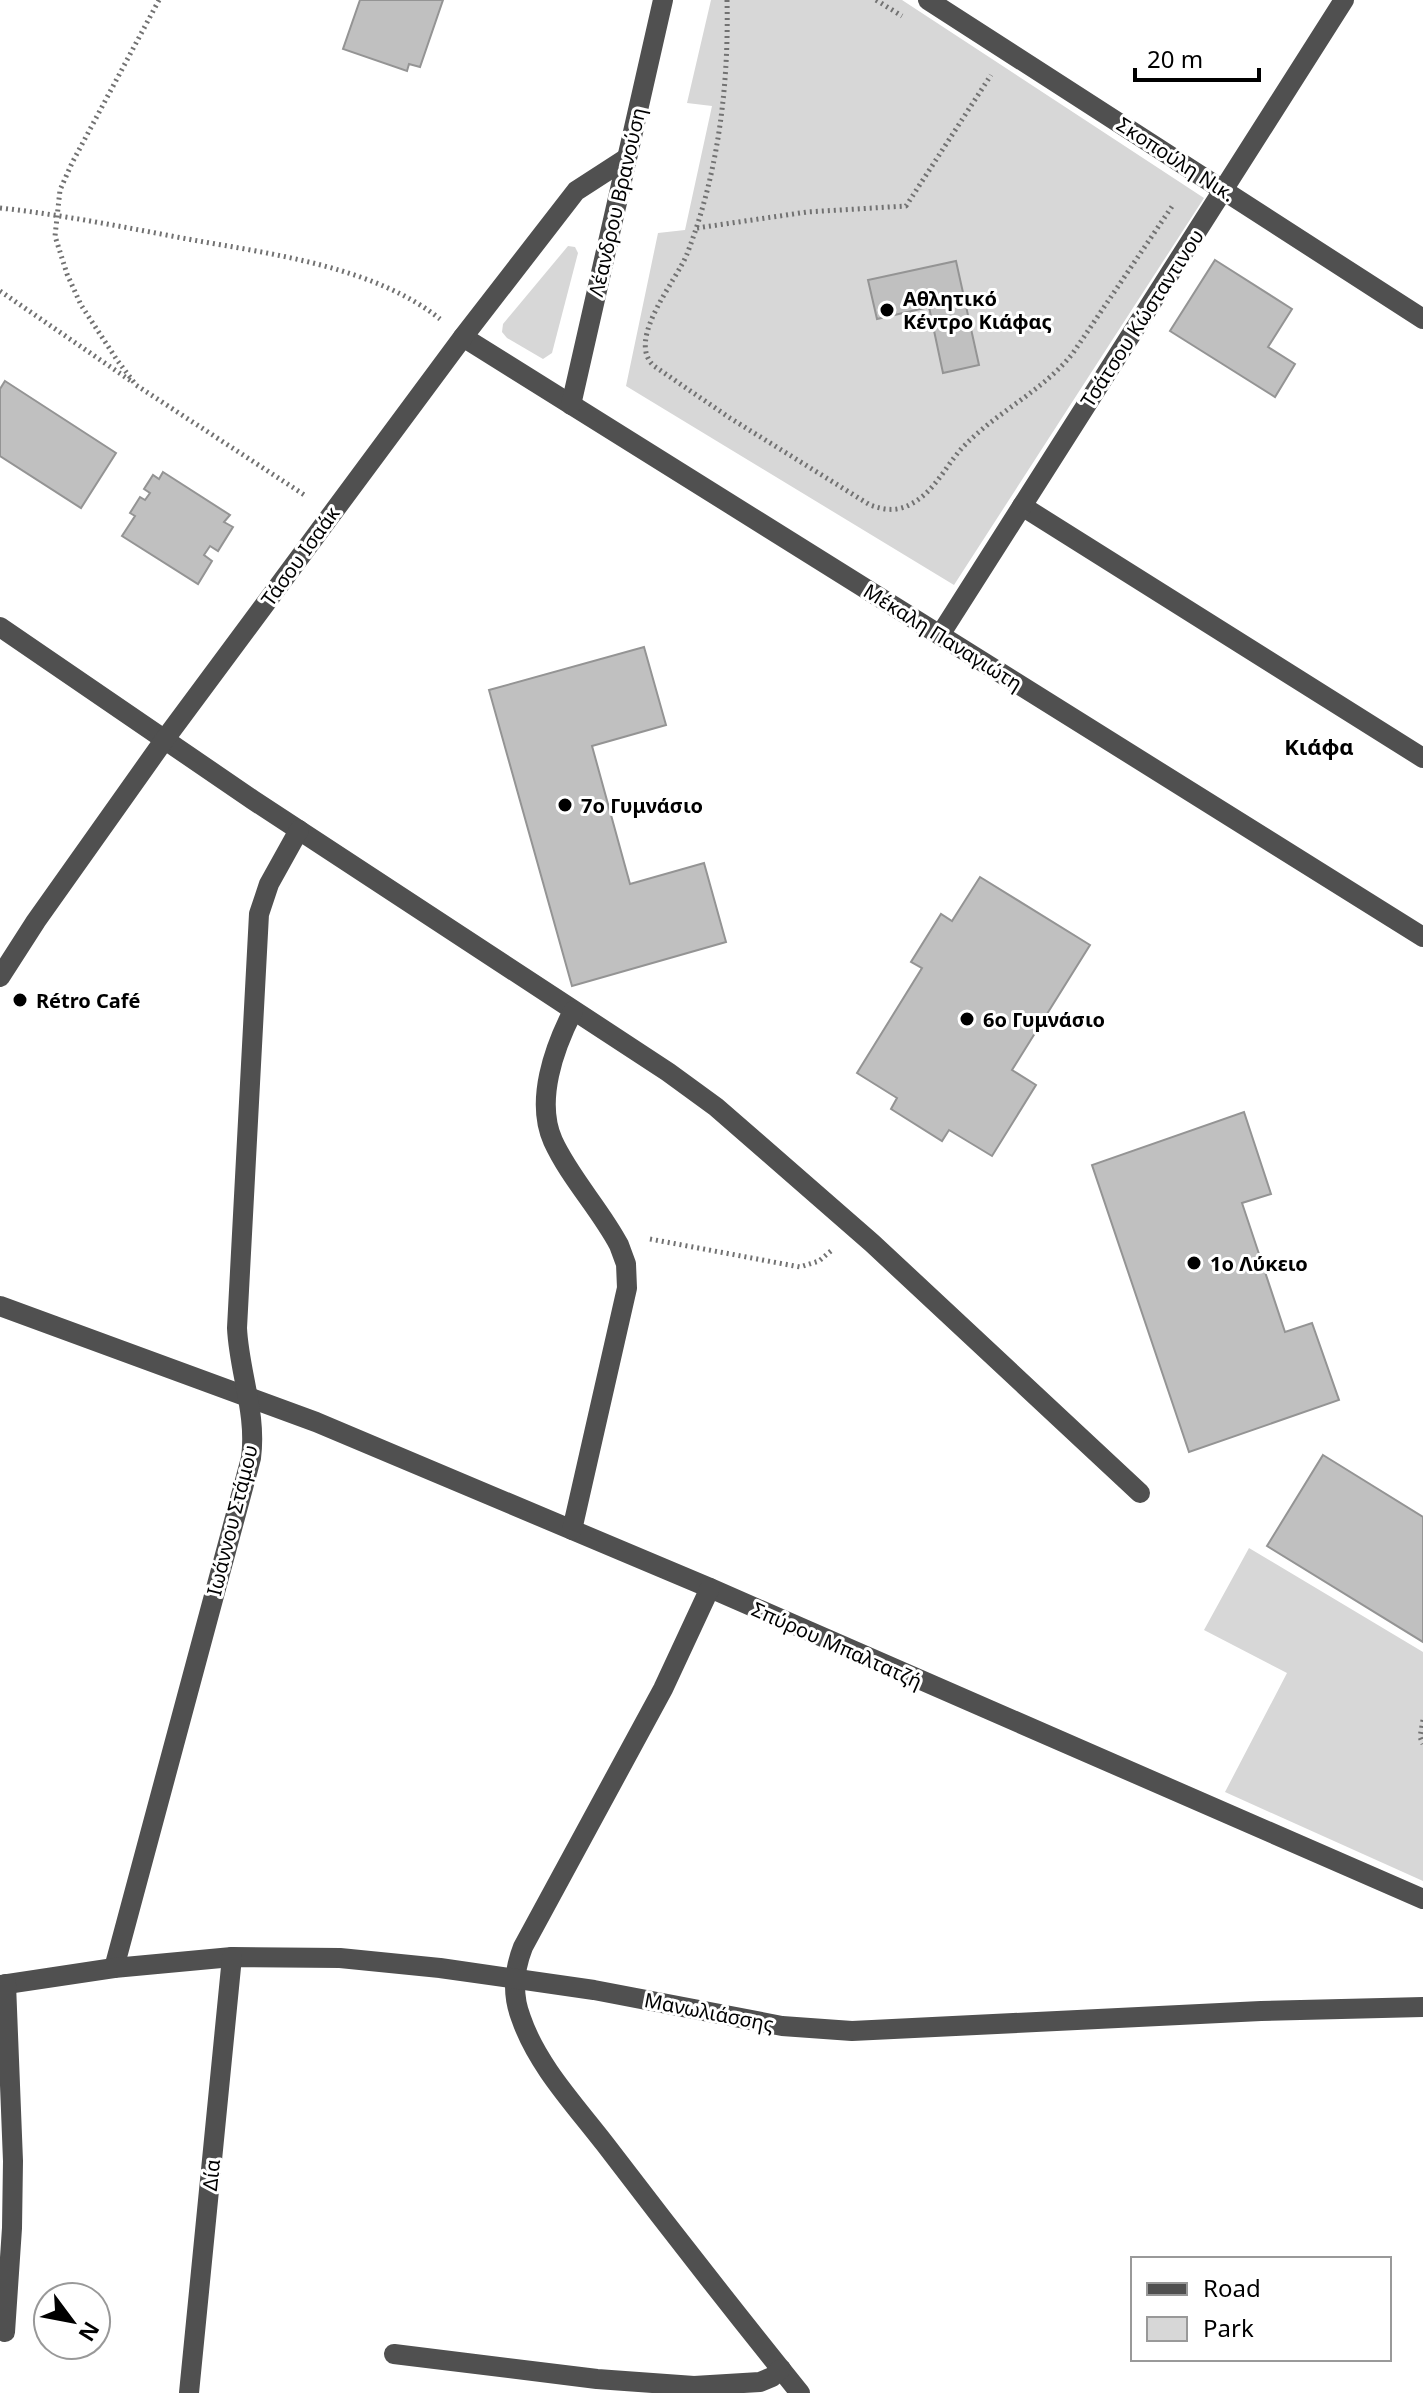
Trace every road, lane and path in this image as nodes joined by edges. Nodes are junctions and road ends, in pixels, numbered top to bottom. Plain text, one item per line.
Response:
1 (159, 0) edge
2 (663, 0) edge
3 (727, 0) edge
4 (876, 0) edge
5 (928, 0) edge
6 (1344, 0) edge
7 (915, 24) dead end
8 (993, 72) dead end
9 (627, 158) junction
10 (1223, 190) junction
11 (1179, 195) dead end
12 (0, 208) edge
13 (56, 214) junction
14 (697, 228) junction
15 (0, 291) edge
16 (1423, 319) edge
17 (463, 337) junction
18 (136, 385) junction
19 (571, 405) junction
20 (1022, 506) junction
21 (332, 513) junction
22 (0, 627) edge
23 (940, 635) junction
24 (165, 739) junction
25 (1423, 758) edge
26 (299, 830) junction
27 (1423, 937) edge
28 (0, 977) edge
29 (573, 1011) junction
30 (857, 1230) junction
31 (619, 1245) junction
32 (0, 1306) edge
33 (249, 1398) junction
34 (1140, 1493) dead end
35 (572, 1530) junction
36 (710, 1588) junction
37 (1423, 1720) edge
38 (1423, 1744) edge
39 (1423, 1899) edge
40 (232, 1957) junction
41 (114, 1968) junction
42 (516, 1974) junction
43 (3, 1985) edge
44 (1423, 2007) edge
45 (5, 2332) dead end
46 (394, 2354) dead end
47 (781, 2369) junction
48 (189, 2393) edge
49 (800, 2393) edge

1 - 13 path
2 - 9 street, Λέανδρου Βρανούση
3 - 14 path
4 - 7 path
5 - 10 street, Σκοπούλη Νικ.
6 - 10 street, Τσάτσου Κώσταντινου
8 - 14 path
9 - 17 street, Τάσου Ισαάκ
9 - 19 street, Λέανδρου Βρανούση
10 - 16 street, Σκοπούλη Νικ.
10 - 20 street, Τσάτσου Κώσταντινου
11 - 14 path
12 - 13 path
13 - 17 path
13 - 18 path
15 - 18 path
17 - 19 street, Μέκαλη Παναγιώτη
17 - 21 street, Τάσου Ισαάκ
18 - 21 path
19 - 23 street, Μέκαλη Παναγιώτη
20 - 23 street, Τσάτσου Κώσταντινου
20 - 25 street
21 - 24 street, Τάσου Ισαάκ
22 - 24 street
23 - 27 street, Μέκαλη Παναγιώτη
24 - 26 street
24 - 28 street, Τάσου Ισαάκ
26 - 29 street
26 - 33 street, Ιωάννου Στάμου
29 - 30 street
29 - 31 street
30 - 31 path
30 - 34 street
31 - 35 street
32 - 33 street, Σπύρου Μπαλτατζή
33 - 35 street, Σπύρου Μπαλτατζή
33 - 41 street, Ιωάννου Στάμου
35 - 36 street, Σπύρου Μπαλτατζή
36 - 39 street, Σπύρου Μπαλτατζή
36 - 42 street
37 - 38 path
40 - 41 street, Μανωλιάσσης
40 - 42 street, Μανωλιάσσης
40 - 48 street, Δία
41 - 43 street, Μανωλιάσσης
42 - 44 street, Μανωλιάσσης
42 - 47 street
43 - 45 street
46 - 47 street
47 - 49 street

